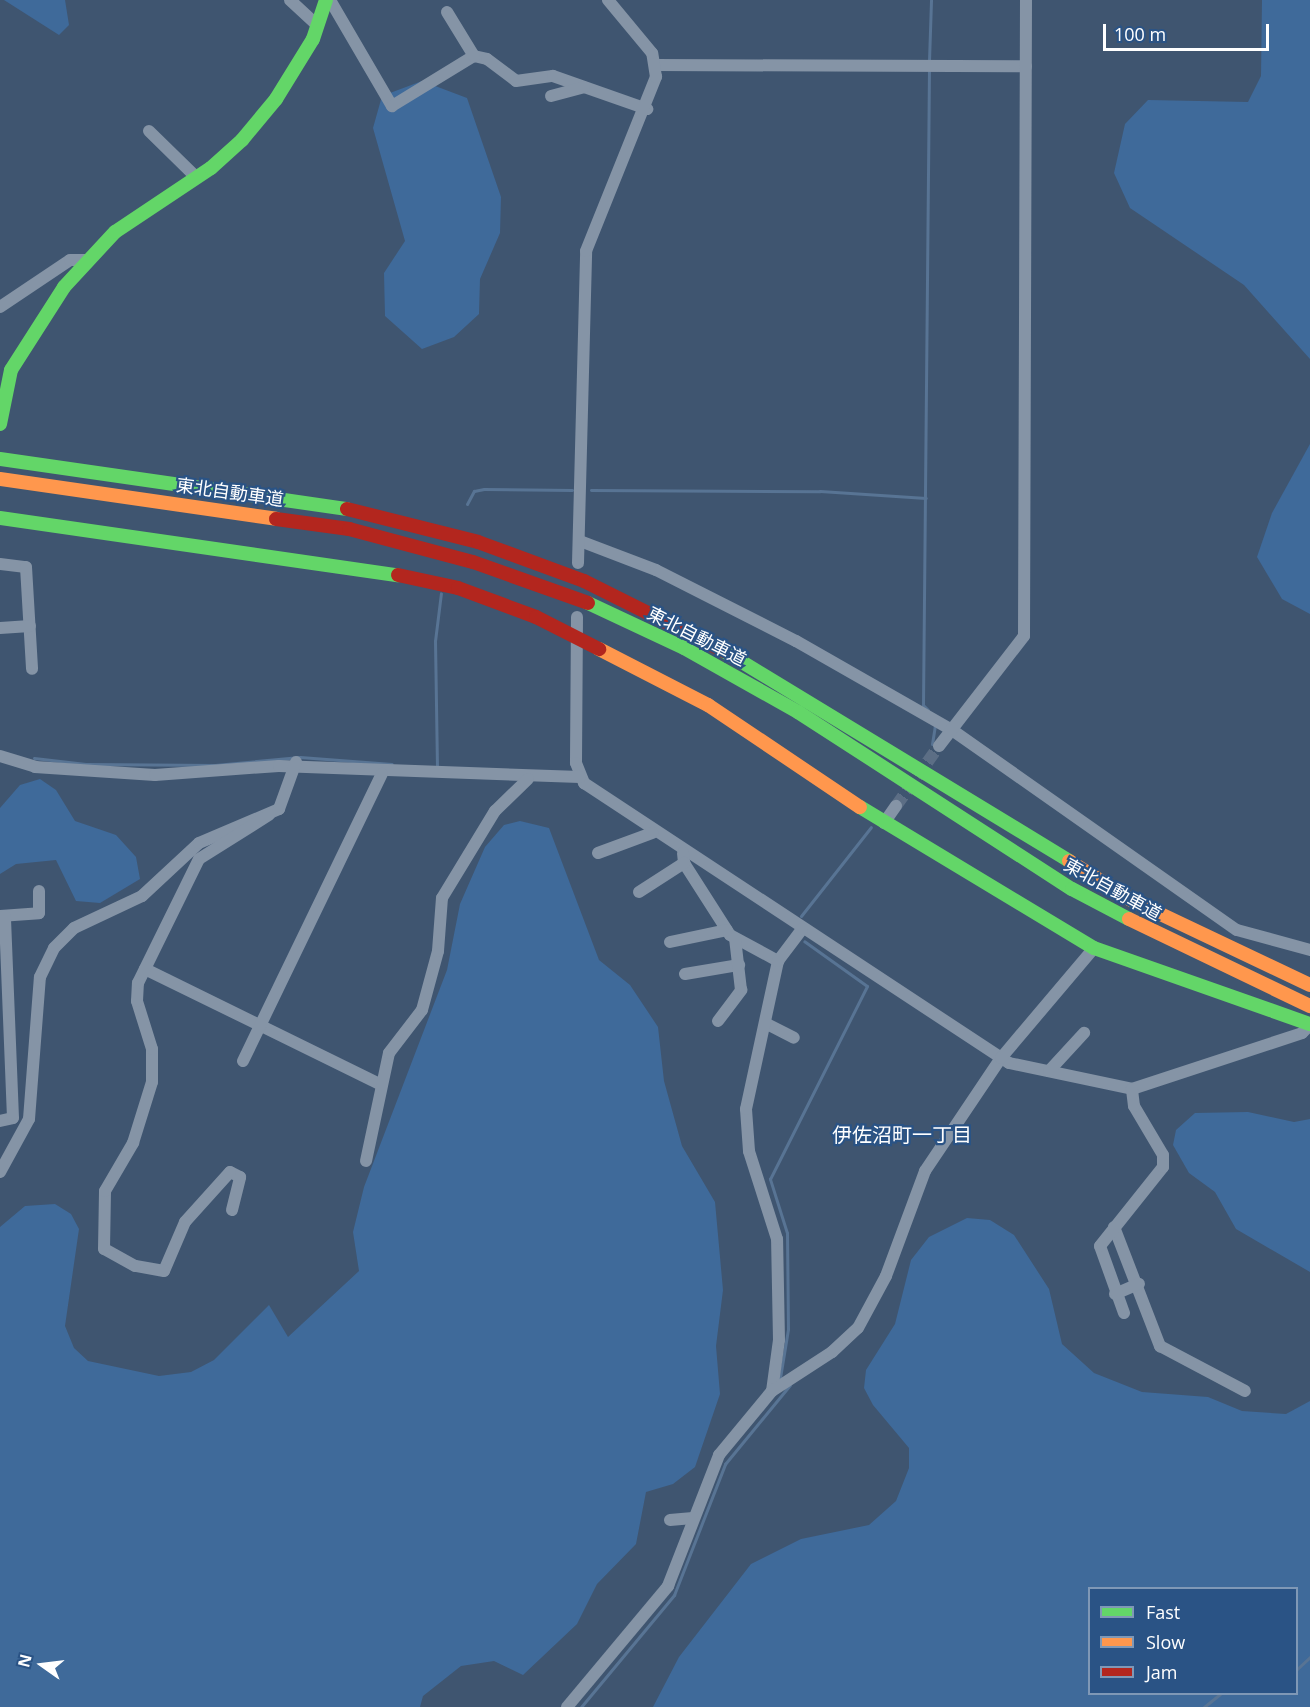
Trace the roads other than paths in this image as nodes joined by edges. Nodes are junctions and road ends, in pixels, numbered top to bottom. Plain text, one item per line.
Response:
1 (290, 0) edge
2 (328, 0) edge
3 (608, 0) edge
4 (1026, 0) edge
5 (447, 12) dead end
6 (317, 25) junction
7 (474, 56) junction
8 (656, 65) junction
9 (1026, 66) junction
10 (584, 87) junction
11 (551, 96) dead end
12 (647, 109) junction
13 (149, 131) dead end
14 (197, 178) junction
15 (85, 261) junction
16 (0, 307) edge
17 (0, 424) edge
18 (0, 459) edge
19 (0, 478) edge
20 (0, 518) edge
21 (580, 541) junction
22 (578, 563) dead end
23 (0, 564) edge
24 (577, 617) dead end
25 (30, 626) junction
26 (0, 628) edge
27 (577, 635) junction
28 (32, 669) dead end
29 (952, 730) junction
30 (939, 746) tunnel mouth
31 (0, 756) edge
32 (295, 764) junction
33 (382, 774) junction
34 (580, 777) junction
35 (528, 779) junction
36 (896, 806) tunnel mouth
37 (269, 815) junction
38 (884, 823) junction
39 (652, 833) junction
40 (598, 853) dead end
41 (683, 858) junction
42 (39, 891) dead end
43 (639, 892) dead end
44 (2, 916) edge
45 (802, 929) junction
46 (731, 934) junction
47 (670, 942) dead end
48 (1094, 948) junction
49 (1310, 950) edge
50 (778, 961) junction
51 (739, 965) junction
52 (145, 969) junction
53 (685, 974) dead end
54 (1310, 985) edge
55 (1310, 1006) edge
56 (718, 1021) dead end
57 (767, 1024) junction
58 (1310, 1024) edge
59 (258, 1025) junction
60 (1084, 1033) dead end
61 (794, 1038) dead end
62 (1001, 1058) junction
63 (243, 1061) dead end
64 (1049, 1071) junction
65 (380, 1084) junction
66 (1132, 1089) junction
67 (0, 1120) edge
68 (366, 1161) dead end
69 (0, 1172) edge
70 (232, 1210) dead end
71 (1114, 1227) junction
72 (1139, 1284) junction
73 (1115, 1294) junction
74 (1124, 1313) dead end
75 (772, 1391) junction
76 (1245, 1391) dead end
77 (693, 1518) junction
78 (670, 1520) dead end
79 (567, 1707) edge

1 - 6 street
2 - 6 main road
2 - 7 street
3 - 8 street
4 - 9 street
5 - 7 street
6 - 14 main road
7 - 10 street
8 - 9 street
8 - 12 street
9 - 29 street
10 - 11 street
10 - 12 street
12 - 21 street
13 - 14 street
14 - 15 main road
15 - 16 street
15 - 17 main road
18 - 54 main road, 東北自動車道
19 - 55 main road, 東北自動車道
20 - 27 main road
21 - 22 street
21 - 29 street
23 - 25 street
24 - 27 street
25 - 26 street
25 - 28 street
27 - 34 street
27 - 38 main road
29 - 30 street
29 - 49 street
31 - 32 street
32 - 33 street
32 - 37 street
33 - 35 street
33 - 59 street
34 - 35 street
34 - 39 street
35 - 65 street
36 - 38 street
37 - 52 street
37 - 69 street
38 - 48 main road
39 - 40 street
39 - 41 street
41 - 43 street
41 - 45 street
41 - 46 street
42 - 44 street
44 - 67 street
45 - 50 street
45 - 62 street
46 - 47 street
46 - 50 street
46 - 51 street
48 - 58 main road
48 - 62 street
50 - 57 street
51 - 53 street
51 - 56 street
52 - 59 street
52 - 70 street
57 - 61 street
57 - 75 street
58 - 66 street
59 - 63 street
59 - 65 street
60 - 64 street
62 - 64 street
62 - 75 street
64 - 66 street
65 - 68 street
66 - 71 street
71 - 72 street
71 - 73 street
72 - 73 street
72 - 76 street
73 - 74 street
75 - 77 street
77 - 78 street
77 - 79 street

